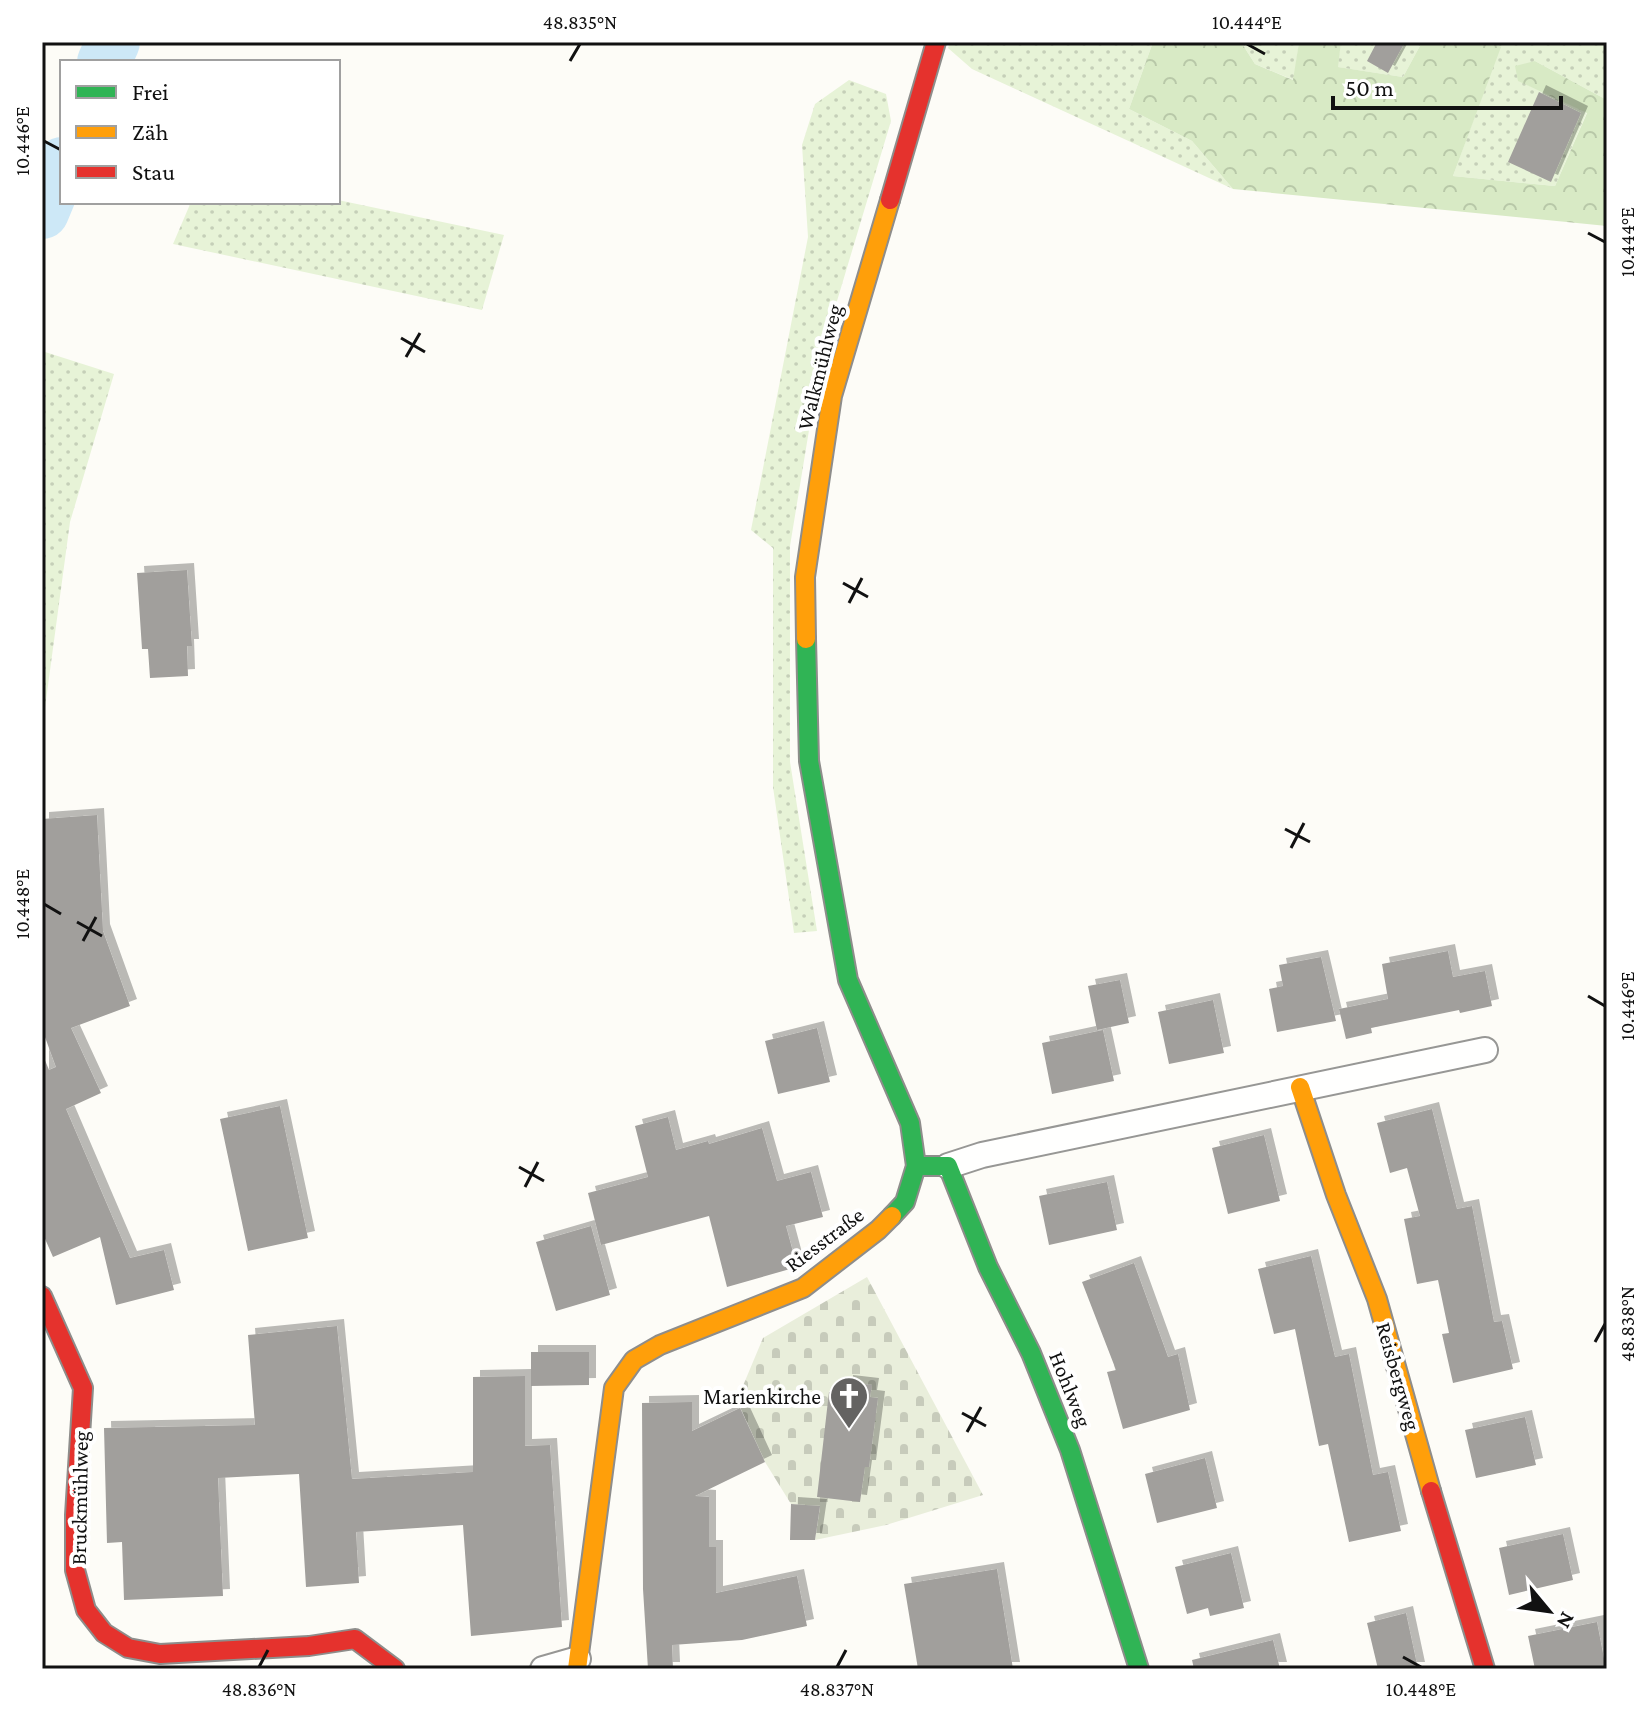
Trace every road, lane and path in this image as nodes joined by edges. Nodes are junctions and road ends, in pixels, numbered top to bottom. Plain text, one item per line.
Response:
1 (936, 42) edge
2 (809, 761) joint
3 (1485, 1050) dead end
4 (1300, 1087) junction
5 (916, 1166) junction
6 (948, 1166) junction
7 (42, 1296) edge
8 (578, 1664) edge
9 (395, 1669) edge
10 (543, 1669) edge
11 (1139, 1669) edge
12 (1485, 1669) edge

1 - 2 street, Walkmühlweg
2 - 5 street, Riesstraße
3 - 4 street
4 - 6 street
4 - 12 street, Reisbergweg
5 - 6 street
5 - 8 street, Riesstraße
6 - 11 street, Hohlweg
7 - 9 street, Bruckmühlweg
8 - 10 street

